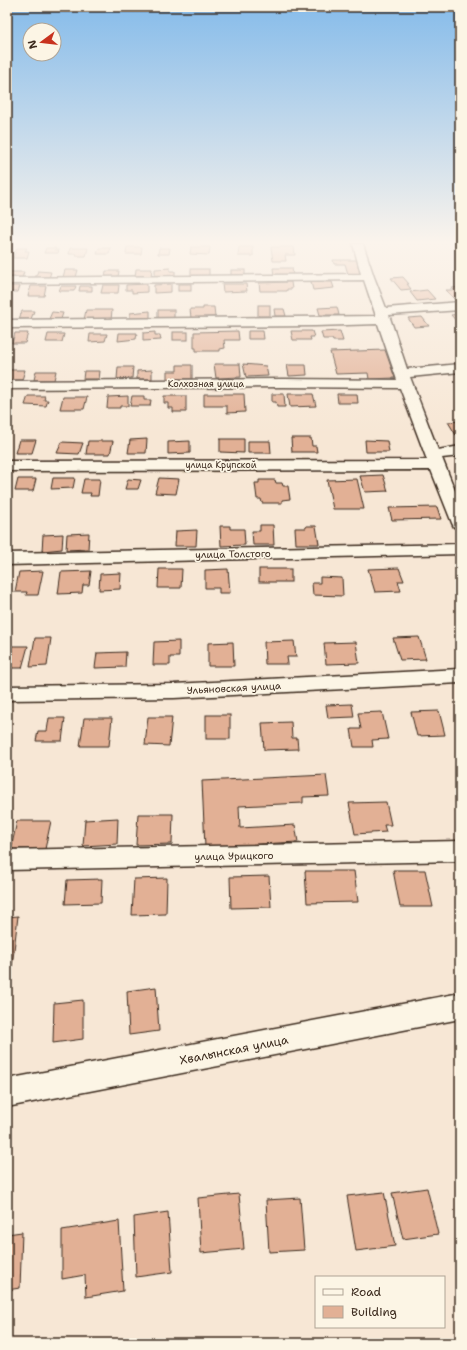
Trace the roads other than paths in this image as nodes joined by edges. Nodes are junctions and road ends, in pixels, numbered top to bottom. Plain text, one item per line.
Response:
1 (380, 307) edge
2 (452, 307) edge
3 (383, 316) junction
4 (7, 324) edge
5 (460, 368) edge
6 (403, 379) junction
7 (7, 385) edge
8 (460, 451) edge
9 (434, 460) junction
10 (7, 466) edge
11 (460, 523) edge
12 (460, 549) edge
13 (7, 559) edge
14 (460, 676) edge
15 (7, 693) edge
16 (460, 852) edge
17 (7, 860) edge
18 (460, 1006) edge
19 (7, 1093) edge

1 - 3 street
2 - 3 street
3 - 4 street
3 - 6 street
5 - 6 street, Колхозная улица
6 - 7 street, Колхозная улица
6 - 9 street
8 - 9 street, улица Крупской
9 - 10 street, улица Крупской
9 - 11 street
12 - 13 street, улица Толстого
14 - 15 street, Ульяновская улица
16 - 17 street, улица Урицкого
18 - 19 street, Хвалынская улица

